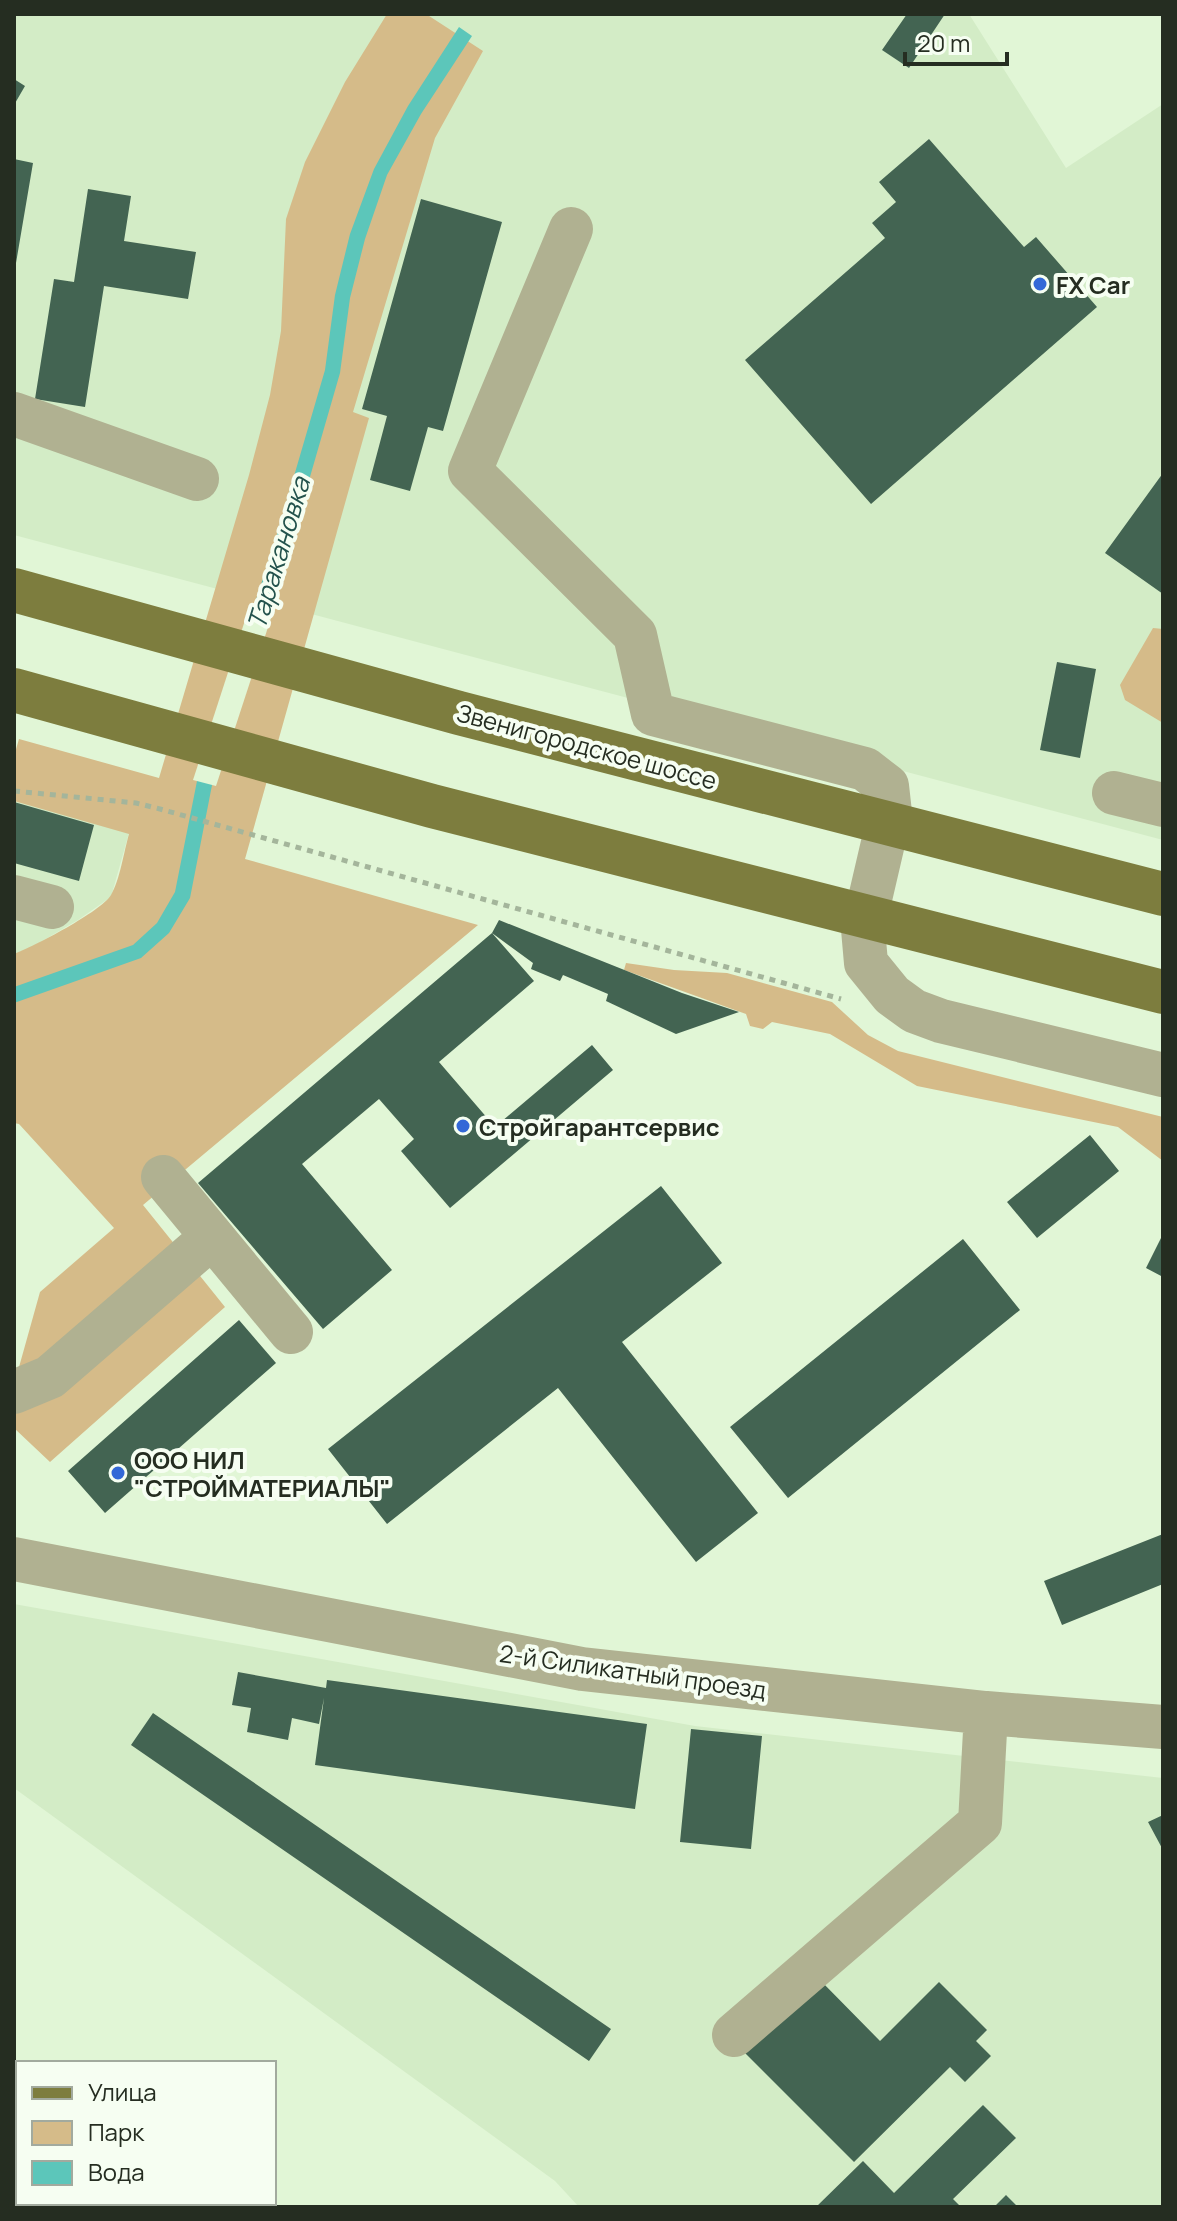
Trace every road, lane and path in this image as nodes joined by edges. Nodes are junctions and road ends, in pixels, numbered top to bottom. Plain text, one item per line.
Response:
1 (571, 229) dead end
2 (14, 414) edge
3 (197, 479) dead end
4 (14, 590) edge
5 (14, 690) edge
6 (14, 791) edge
7 (1114, 793) dead end
8 (1163, 805) edge
9 (1163, 894) edge
10 (1163, 992) edge
11 (846, 1004) dead end
12 (1163, 1075) edge
13 (163, 1177) dead end
14 (212, 1237) junction
15 (291, 1332) dead end
16 (14, 1392) edge
17 (14, 1559) edge
18 (986, 1713) junction
19 (1163, 1727) edge
20 (734, 2035) dead end

1 - 12 street
2 - 3 street
4 - 9 main road, Звенигородское шоссе
5 - 10 main road
6 - 11 path
7 - 8 street
13 - 14 street
14 - 15 street
14 - 16 street
17 - 18 street, 2-й Силикатный проезд
18 - 19 street, 2-й Силикатный проезд
18 - 20 street

